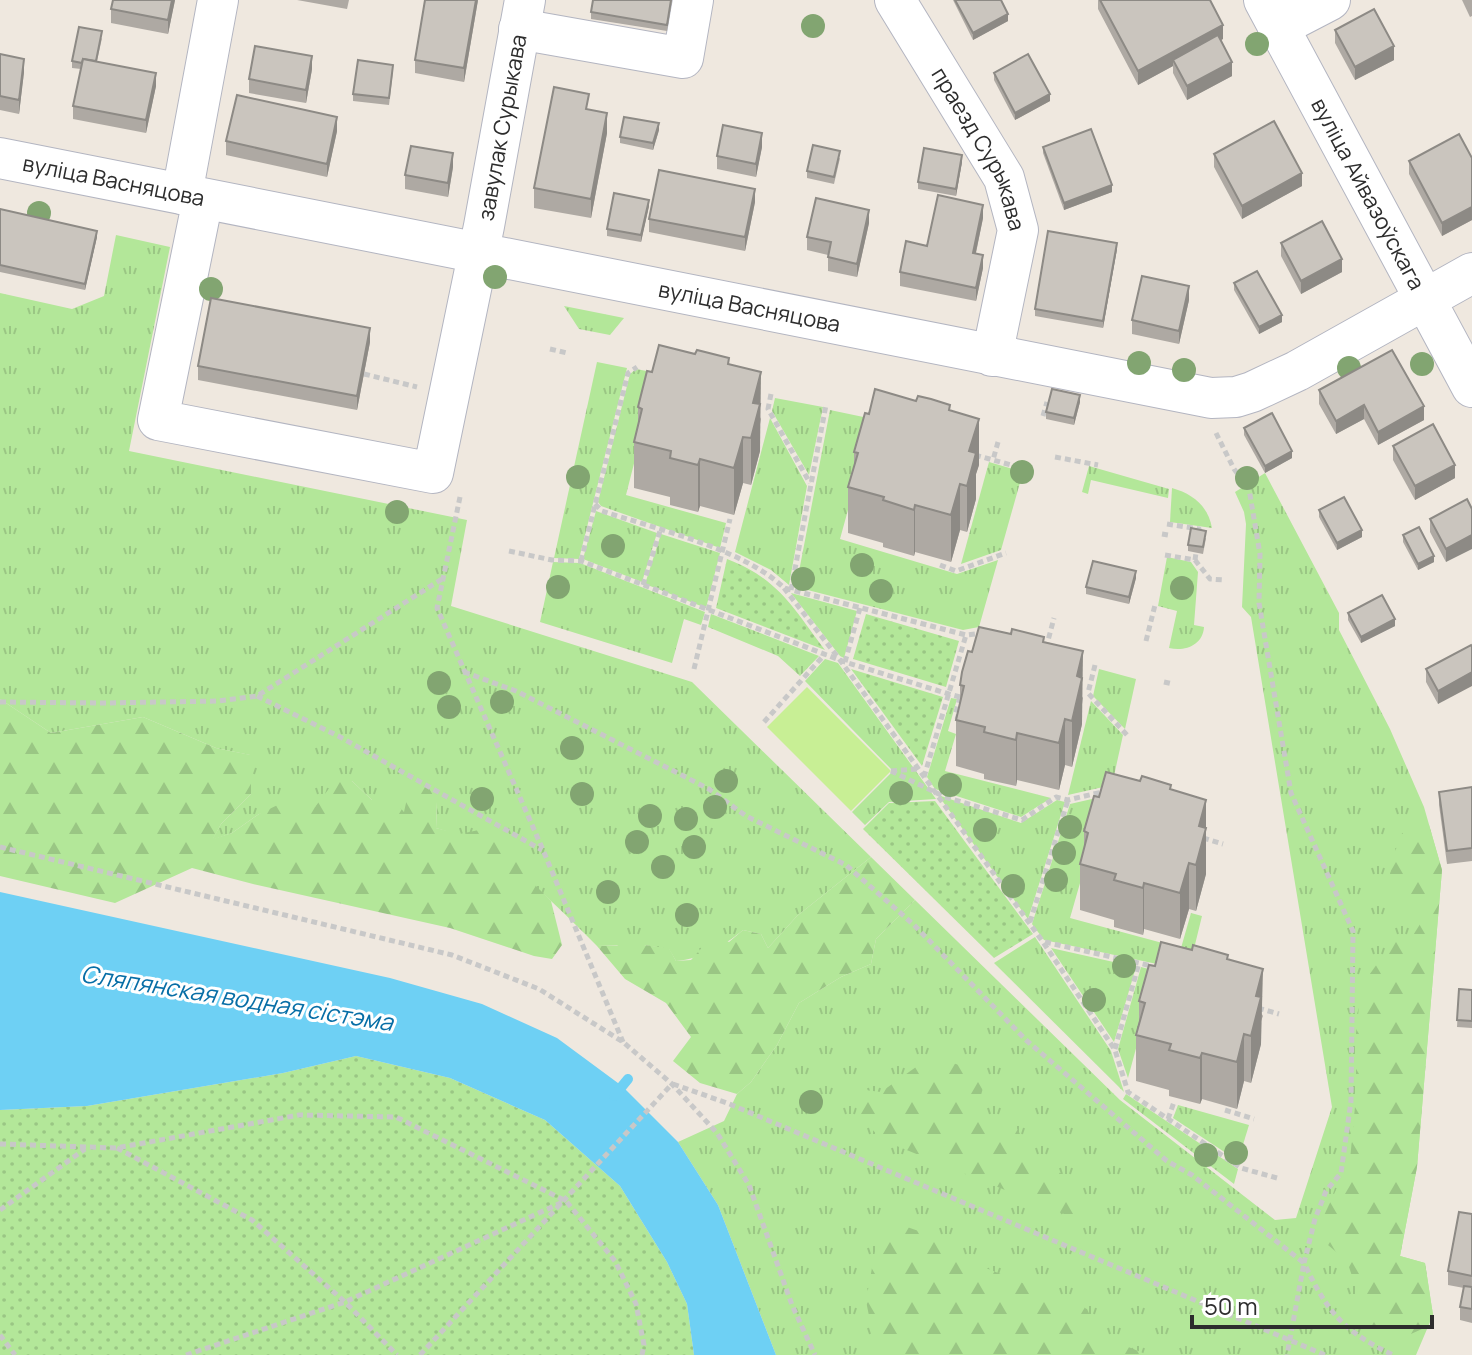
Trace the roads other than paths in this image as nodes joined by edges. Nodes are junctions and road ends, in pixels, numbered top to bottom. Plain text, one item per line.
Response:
1 (218, 0) edge
2 (693, 0) edge
3 (895, 0) edge
4 (1330, 0) edge
5 (1271, 13) edge
6 (522, 15) edge
7 (0, 158) edge
8 (192, 196) junction
9 (478, 253) junction
10 (1472, 273) edge
11 (1425, 299) junction
12 (992, 356) junction
13 (1472, 387) edge

1 - 8 street
2 - 6 street
3 - 12 street, праезд Сурыкава
4 - 5 street
5 - 11 street, вуліца Айвазоўскага
6 - 9 street, завулак Сурыкава
7 - 8 street, вуліца Васняцова
8 - 9 street, вуліца Васняцова
8 - 9 street, завулак Сурыкава
9 - 12 street, вуліца Васняцова
10 - 11 street, вуліца Васняцова
11 - 12 street, вуліца Васняцова
11 - 13 street, вуліца Айвазоўскага

